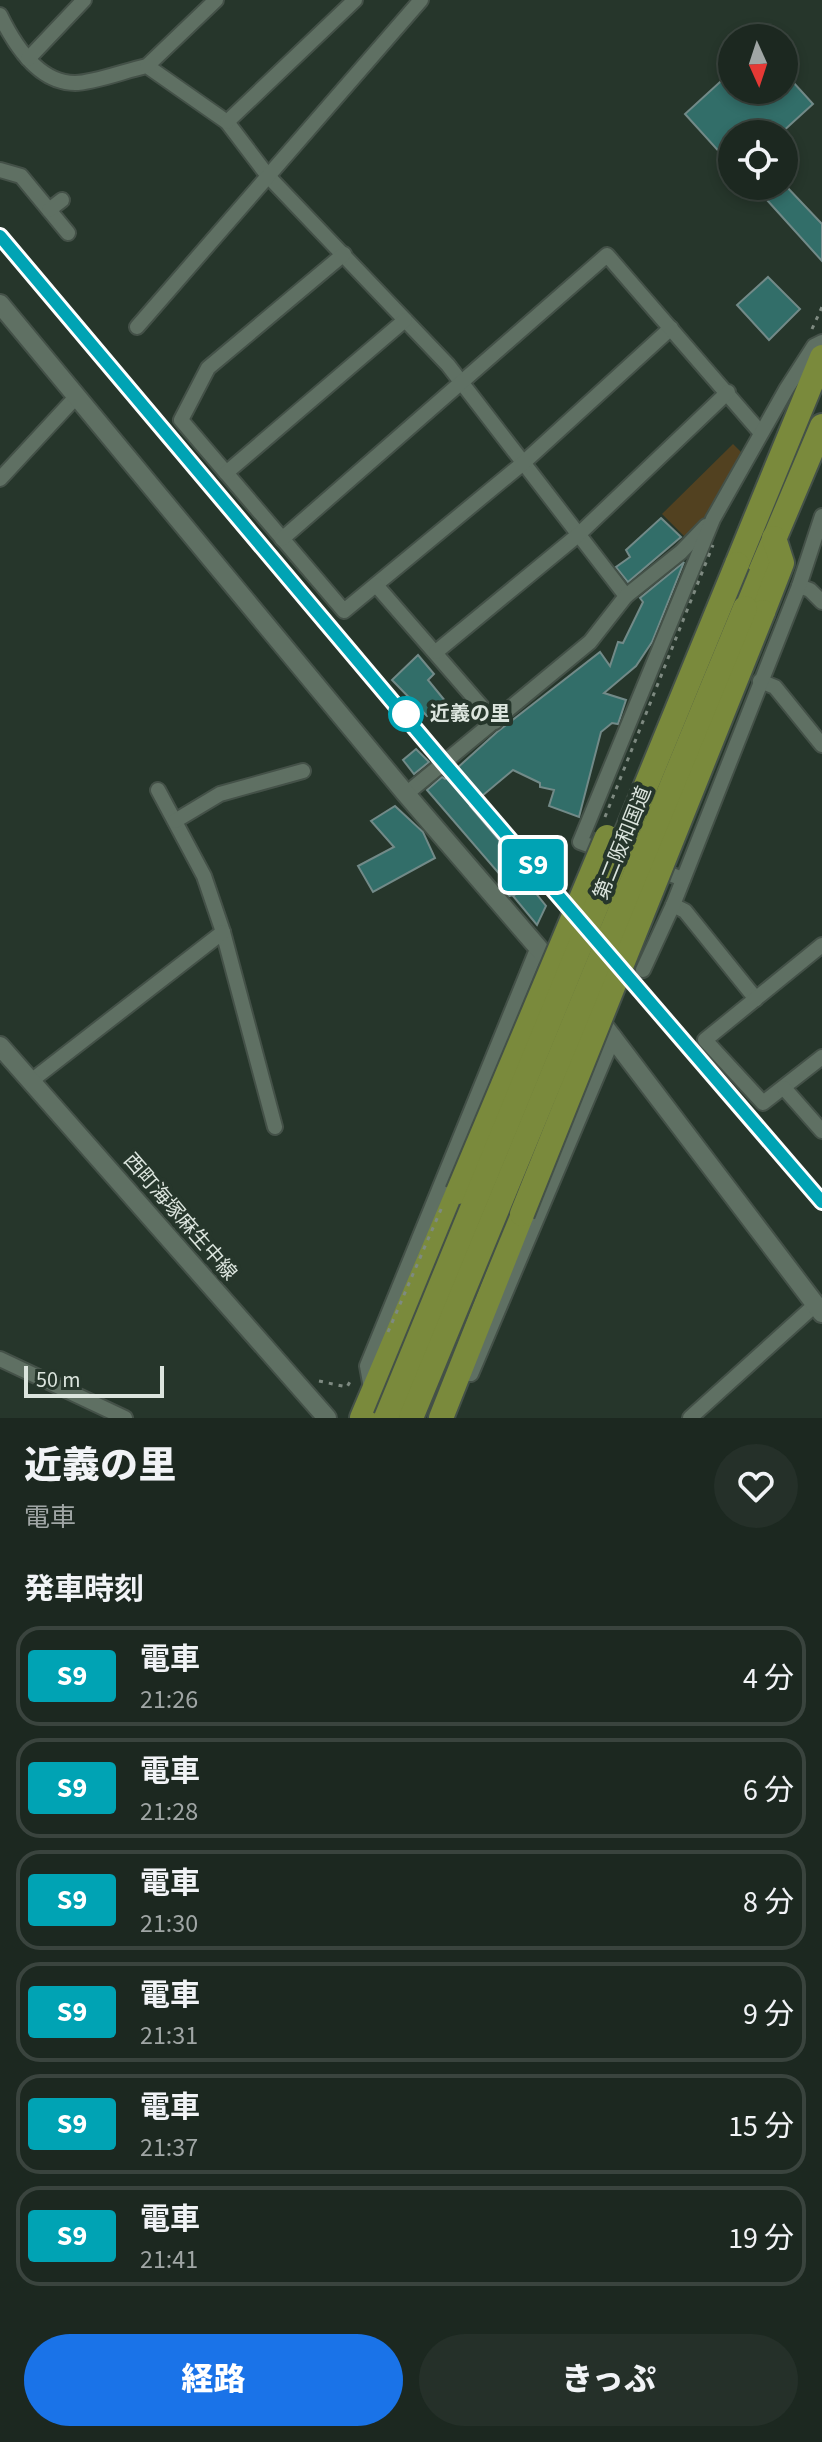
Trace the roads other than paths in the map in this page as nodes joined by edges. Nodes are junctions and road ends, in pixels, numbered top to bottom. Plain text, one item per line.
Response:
1 (84, 0) edge
2 (216, 0) edge
3 (355, 0) edge
4 (421, 0) edge
5 (0, 15) edge
6 (28, 59) junction
7 (147, 66) junction
8 (227, 122) junction
9 (0, 170) edge
10 (268, 176) junction
11 (62, 200) dead end
12 (49, 210) junction
13 (68, 233) dead end
14 (344, 254) junction
15 (0, 304) edge
16 (405, 320) junction
17 (137, 327) dead end
18 (671, 328) junction
19 (822, 342) edge
20 (822, 357) edge
21 (459, 384) junction
22 (728, 392) junction
23 (75, 398) junction
24 (822, 426) edge
25 (761, 433) junction
26 (522, 464) junction
27 (226, 473) junction
28 (0, 479) edge
29 (822, 516) edge
30 (713, 519) junction
31 (578, 535) junction
32 (282, 539) junction
33 (731, 561) junction
34 (376, 585) junction
35 (799, 586) junction
36 (626, 596) junction
37 (822, 602) edge
38 (754, 610) junction
39 (436, 652) junction
40 (760, 681) junction
41 (495, 722) junction
42 (822, 745) edge
43 (303, 771) dead end
44 (158, 790) dead end
45 (406, 794) junction
46 (175, 821) junction
47 (683, 879) junction
48 (673, 905) junction
49 (223, 932) junction
50 (822, 945) edge
51 (538, 947) junction
52 (643, 970) dead end
53 (756, 999) junction
54 (614, 1036) junction
55 (0, 1046) edge
56 (822, 1057) edge
57 (31, 1081) junction
58 (784, 1088) junction
59 (275, 1127) dead end
60 (822, 1131) edge
61 (819, 1309) edge
62 (0, 1359) edge
63 (367, 1407) edge
64 (125, 1418) edge
65 (327, 1418) edge
66 (386, 1418) edge
67 (411, 1418) edge
68 (441, 1418) edge
69 (451, 1418) edge
70 (690, 1418) edge

1 - 6 street
2 - 7 street
3 - 8 street
4 - 10 street
5 - 6 street
6 - 7 street
7 - 8 street
8 - 10 street
9 - 12 street
10 - 14 street
10 - 17 street
11 - 12 street
12 - 13 street
14 - 16 street
14 - 27 street
15 - 23 street
16 - 21 street
16 - 27 street
18 - 21 street
18 - 22 street
18 - 26 street
19 - 25 street
20 - 33 highway, 第二阪和国道
21 - 26 street
21 - 32 street
22 - 25 street
22 - 31 street
23 - 28 street
23 - 45 street
24 - 38 highway, 第二阪和国道
25 - 30 street
26 - 31 street
26 - 34 street
27 - 32 street
29 - 35 street
30 - 36 street
30 - 47 street
31 - 36 street
31 - 39 street
32 - 34 street
33 - 63 highway, bridge
33 - 66 highway, 第二阪和国道, bridge
34 - 39 street
35 - 37 street
35 - 40 street
36 - 41 street
38 - 67 highway, 第二阪和国道, bridge
38 - 68 highway, bridge
39 - 41 street
40 - 42 street
40 - 47 street
41 - 45 street
43 - 46 street
44 - 46 street
45 - 51 street
46 - 49 street
47 - 48 street
48 - 52 street
48 - 53 street
49 - 57 street
49 - 59 street
50 - 53 street
51 - 54 street
51 - 63 street
53 - 58 street
54 - 61 street
54 - 69 street
55 - 57 street, 西町海塚麻生中線
56 - 58 street
57 - 65 street, 西町海塚麻生中線
58 - 60 street
61 - 70 street
62 - 64 street

